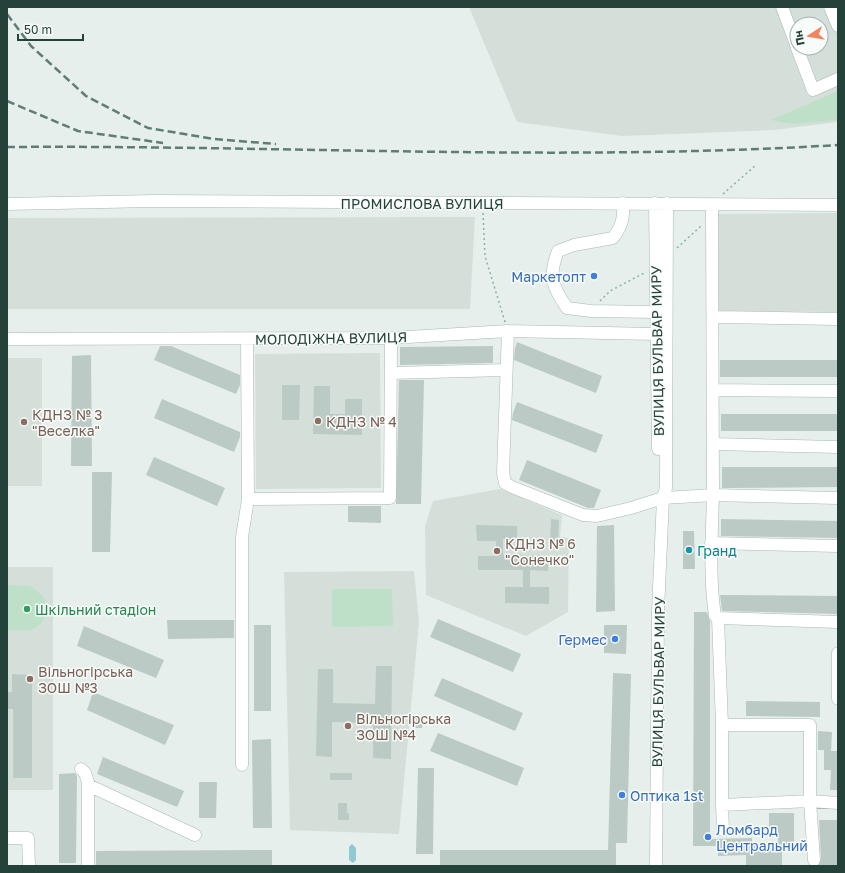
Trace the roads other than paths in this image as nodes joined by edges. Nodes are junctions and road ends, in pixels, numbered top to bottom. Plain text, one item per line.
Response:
1 (782, 7) edge
2 (830, 7) edge
3 (789, 26) edge
4 (838, 26) edge
5 (800, 56) edge
6 (838, 79) edge
7 (623, 203) junction
8 (661, 203) junction
9 (7, 204) edge
10 (712, 204) junction
11 (838, 205) edge
12 (656, 312) junction
13 (713, 317) junction
14 (838, 318) edge
15 (508, 331) junction
16 (656, 334) junction
17 (391, 338) junction
18 (7, 339) edge
19 (247, 339) junction
20 (506, 370) junction
21 (391, 373) junction
22 (714, 390) junction
23 (838, 391) edge
24 (713, 444) junction
25 (838, 447) edge
26 (713, 495) junction
27 (663, 498) junction
28 (838, 498) edge
29 (248, 499) junction
30 (711, 544) junction
31 (838, 546) edge
32 (718, 618) junction
33 (838, 622) edge
34 (838, 653) edge
35 (838, 699) edge
36 (722, 725) junction
37 (242, 765) dead end
38 (81, 769) dead end
39 (88, 785) junction
40 (810, 801) junction
41 (838, 803) edge
42 (722, 805) junction
43 (723, 830) dead end
44 (194, 835) dead end
45 (7, 838) edge
46 (814, 860) dead end
47 (29, 866) edge
48 (88, 866) edge
49 (656, 866) edge

1 - 3 street
2 - 4 street
5 - 6 street
7 - 8 street, ПРОМИСЛОВА ВУЛИЦЯ
7 - 9 street, ПРОМИСЛОВА ВУЛИЦЯ
7 - 12 street
8 - 10 street, ПРОМИСЛОВА ВУЛИЦЯ
8 - 12 street, ВУЛИЦЯ БУЛЬВАР МИРУ
8 - 27 street, ВУЛИЦЯ БУЛЬВАР МИРУ
10 - 11 street, ПРОМИСЛОВА ВУЛИЦЯ
10 - 13 street
12 - 16 street, ВУЛИЦЯ БУЛЬВАР МИРУ
13 - 14 street
13 - 22 street
15 - 16 street, МОЛОДІЖНА ВУЛИЦЯ
15 - 17 street, МОЛОДІЖНА ВУЛИЦЯ
15 - 20 street
16 - 27 street, ВУЛИЦЯ БУЛЬВАР МИРУ
17 - 19 street, МОЛОДІЖНА ВУЛИЦЯ
17 - 21 street
18 - 19 street, МОЛОДІЖНА ВУЛИЦЯ
19 - 29 street
20 - 21 street
20 - 27 street
21 - 29 street
22 - 23 street
22 - 24 street
24 - 25 street
24 - 26 street
26 - 27 street
26 - 28 street
26 - 30 street
27 - 49 street, ВУЛИЦЯ БУЛЬВАР МИРУ
29 - 37 street
30 - 31 street
30 - 32 street
32 - 33 street
32 - 36 street
34 - 35 street
36 - 40 street
36 - 42 street
38 - 39 street
39 - 44 street
39 - 48 street
40 - 41 street
40 - 42 street
40 - 46 street
42 - 43 street
45 - 47 street

